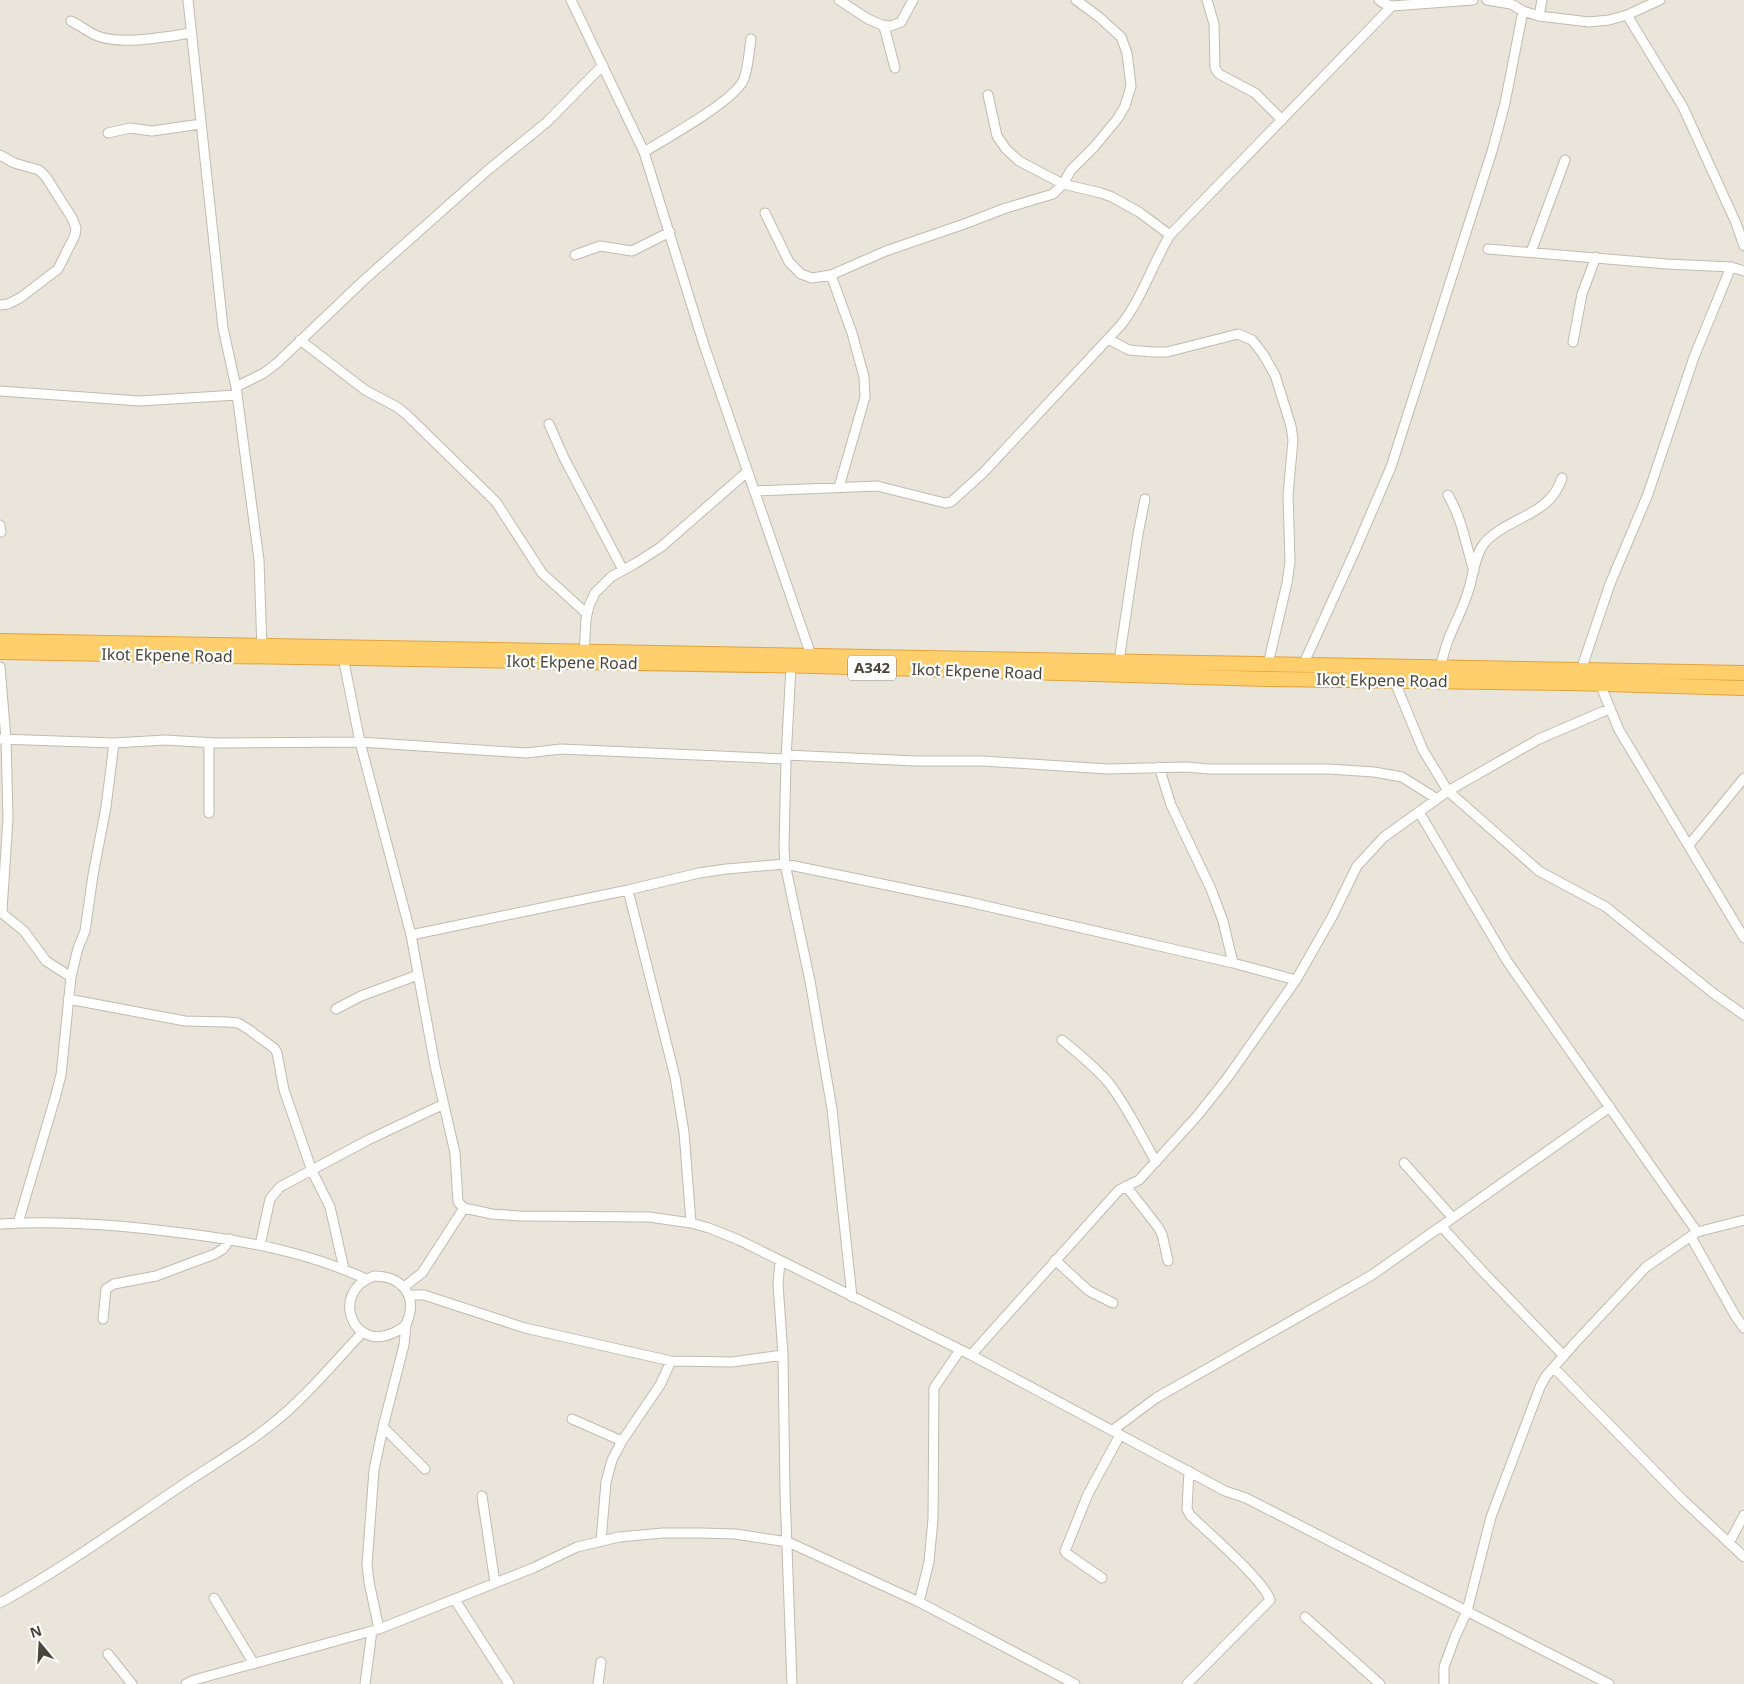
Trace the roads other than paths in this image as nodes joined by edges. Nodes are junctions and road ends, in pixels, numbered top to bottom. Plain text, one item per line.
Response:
1 (188, 0) edge
2 (571, 0) edge
3 (839, 0) edge
4 (913, 0) edge
5 (1076, 0) edge
6 (1207, 0) edge
7 (1380, 0) edge
8 (1473, 0) edge
9 (1487, 0) edge
10 (1542, 0) edge
11 (1660, 0) edge
12 (1438, 1) edge
13 (1392, 6) junction
14 (1523, 11) junction
15 (1627, 15) junction
16 (1539, 16) junction
17 (71, 21) dead end
18 (882, 24) junction
19 (192, 33) junction
20 (751, 39) dead end
21 (603, 65) junction
22 (896, 68) dead end
23 (988, 95) dead end
24 (1282, 120) junction
25 (200, 124) junction
26 (108, 133) dead end
27 (644, 152) junction
28 (0, 156) edge
29 (1565, 160) dead end
30 (1063, 184) junction
31 (766, 213) dead end
32 (670, 232) junction
33 (1170, 235) junction
34 (1744, 246) edge
35 (1488, 249) dead end
36 (1531, 252) junction
37 (575, 255) dead end
38 (1596, 257) junction
39 (1731, 267) junction
40 (1744, 271) edge
41 (831, 275) junction
42 (0, 305) edge
43 (1108, 339) junction
44 (300, 340) junction
45 (1573, 342) dead end
46 (0, 391) edge
47 (236, 391) junction
48 (549, 424) dead end
49 (747, 472) junction
50 (1562, 478) dead end
51 (839, 487) junction
52 (754, 491) junction
53 (1448, 496) dead end
54 (1145, 499) dead end
55 (623, 570) junction
56 (1474, 572) junction
57 (587, 614) junction
58 (0, 641) edge
59 (0, 652) edge
60 (262, 652) junction
61 (811, 655) junction
62 (343, 657) junction
63 (584, 657) junction
64 (1119, 661) junction
65 (1268, 664) junction
66 (1303, 664) junction
67 (791, 666) junction
68 (0, 667) edge
69 (1440, 667) junction
70 (1581, 670) junction
71 (1744, 673) edge
72 (1394, 680) junction
73 (1600, 684) junction
74 (1744, 688) edge
75 (1609, 708) junction
76 (3, 739) edge
77 (209, 742) junction
78 (360, 742) junction
79 (114, 743) junction
80 (786, 757) junction
81 (1159, 768) junction
82 (1744, 778) edge
83 (1448, 791) junction
84 (1437, 799) junction
85 (1419, 812) junction
86 (209, 813) dead end
87 (1690, 846) junction
88 (785, 864) junction
89 (628, 890) junction
90 (411, 935) junction
91 (1744, 938) edge
92 (1233, 963) junction
93 (418, 975) junction
94 (71, 977) junction
95 (1296, 980) junction
96 (68, 999) junction
97 (336, 1009) dead end
98 (1744, 1015) edge
99 (1062, 1040) dead end
100 (444, 1104) junction
101 (1610, 1107) junction
102 (1156, 1162) junction
103 (1404, 1163) dead end
104 (312, 1171) junction
105 (1126, 1186) junction
106 (464, 1208) junction
107 (1453, 1218) junction
108 (1744, 1220) edge
109 (18, 1222) junction
110 (691, 1223) junction
111 (0, 1224) edge
112 (1441, 1226) junction
113 (1694, 1235) junction
114 (230, 1239) junction
115 (260, 1245) junction
116 (1055, 1260) junction
117 (780, 1261) junction
118 (1168, 1261) dead end
119 (344, 1269) junction
120 (366, 1279) junction
121 (406, 1291) junction
122 (852, 1297) junction
123 (1114, 1303) dead end
124 (104, 1319) dead end
125 (406, 1325) junction
126 (1744, 1328) edge
127 (363, 1332) junction
128 (960, 1350) junction
129 (783, 1355) junction
130 (971, 1355) junction
131 (1564, 1356) junction
132 (671, 1361) junction
133 (1554, 1368) junction
134 (572, 1419) dead end
135 (383, 1427) junction
136 (1116, 1432) junction
137 (622, 1441) junction
138 (425, 1469) dead end
139 (1189, 1471) junction
140 (482, 1496) dead end
141 (1744, 1515) edge
142 (601, 1540) junction
143 (788, 1542) junction
144 (1728, 1543) junction
145 (1744, 1557) edge
146 (1102, 1578) dead end
147 (496, 1583) junction
148 (214, 1598) dead end
149 (455, 1600) junction
150 (920, 1602) junction
151 (0, 1603) edge
152 (1467, 1611) junction
153 (1305, 1617) dead end
154 (375, 1630) junction
155 (108, 1654) dead end
156 (601, 1662) dead end
157 (254, 1664) junction
158 (132, 1684) edge
159 (186, 1684) edge
160 (365, 1684) edge
161 (509, 1684) edge
162 (598, 1684) edge
163 (792, 1684) edge
164 (1074, 1684) edge
165 (1187, 1684) edge
166 (1380, 1684) edge
167 (1444, 1684) edge
168 (1609, 1684) edge

1 - 19 street
2 - 21 street
3 - 18 street
4 - 18 street
5 - 30 street
6 - 24 street
7 - 13 street
8 - 12 street
9 - 14 street
10 - 16 street
11 - 15 street
12 - 13 street
13 - 24 street
14 - 16 street
14 - 66 street
15 - 16 street
15 - 34 street
17 - 19 street
18 - 22 street
19 - 25 street
20 - 27 street
21 - 27 street
21 - 44 street
23 - 30 street
24 - 33 street
25 - 26 street
25 - 47 street
27 - 32 street
28 - 42 street
29 - 36 street
30 - 33 street
30 - 41 street
31 - 41 street
32 - 37 street
32 - 49 street
33 - 43 street
35 - 36 street
36 - 38 street
38 - 39 street
38 - 45 street
39 - 40 street
39 - 70 street
41 - 51 street
43 - 51 street
43 - 65 street
44 - 47 street
44 - 57 street
46 - 47 street
47 - 60 street
48 - 55 street
49 - 52 street
49 - 55 street
50 - 56 street
51 - 52 street
52 - 61 street
53 - 56 street
54 - 64 street
55 - 57 street
56 - 69 street
57 - 63 street
58 - 60 highway, Ikot Ekpene Road / A342
59 - 60 highway, Ikot Ekpene Road / A342
60 - 62 highway, Ikot Ekpene Road / A342
60 - 63 highway, Ikot Ekpene Road / A342
61 - 63 highway, Ikot Ekpene Road / A342
61 - 64 highway, Ikot Ekpene Road / A342
62 - 63 highway, Ikot Ekpene Road / A342
62 - 78 street
63 - 67 highway, Ikot Ekpene Road / A342
64 - 65 highway, Ikot Ekpene Road / A342
65 - 66 highway, Ikot Ekpene Road / A342
66 - 69 highway, Ikot Ekpene Road / A342
67 - 72 highway, Ikot Ekpene Road / A342
67 - 80 street
68 - 76 street
69 - 70 highway, Ikot Ekpene Road / A342
70 - 71 highway, Ikot Ekpene Road / A342
72 - 73 highway, Ikot Ekpene Road / A342
72 - 83 street
73 - 74 highway, Ikot Ekpene Road / A342
73 - 75 street
75 - 83 street
75 - 87 street
76 - 79 street
76 - 94 street
77 - 78 street
77 - 79 street
77 - 86 street
78 - 80 street
78 - 90 street
79 - 94 street
80 - 81 street
80 - 88 street
81 - 84 street
81 - 92 street
82 - 87 street
83 - 84 street
83 - 98 street
84 - 85 street
85 - 95 street
85 - 101 street
87 - 91 street
88 - 89 street
88 - 92 street
88 - 122 street
89 - 90 street
89 - 110 street
90 - 93 street
92 - 95 street
93 - 97 street
93 - 100 street
94 - 96 street
95 - 102 street
96 - 104 street
96 - 109 street
99 - 102 street
100 - 104 street
100 - 106 street
101 - 107 street
101 - 113 street
102 - 105 street
103 - 107 street
104 - 115 street
104 - 119 street
105 - 116 street
105 - 118 street
106 - 110 street
106 - 121 street
107 - 112 street
108 - 113 street
109 - 111 street
109 - 114 street
110 - 117 street
112 - 131 street
112 - 136 street
113 - 126 street
113 - 131 street
114 - 115 street
114 - 124 street
115 - 119 street
116 - 123 street
116 - 130 street
117 - 122 street
117 - 129 street
119 - 120 street
120 - 121 street
120 - 127 street
121 - 125 street
121 - 132 street
122 - 128 street
125 - 127 street
125 - 135 street
127 - 151 street
128 - 130 street
128 - 150 street
129 - 132 street
129 - 143 street
130 - 136 street
131 - 133 street
132 - 137 street
133 - 144 street
133 - 152 street
134 - 137 street
135 - 138 street
135 - 154 street
136 - 139 street
136 - 146 street
137 - 142 street
139 - 152 street
139 - 165 street
140 - 147 street
141 - 144 street
142 - 143 street
142 - 147 street
143 - 150 street
143 - 163 street
144 - 145 street
147 - 149 street
148 - 157 street
149 - 154 street
149 - 161 street
150 - 164 street
152 - 167 street
152 - 168 street
153 - 166 street
154 - 157 street
154 - 160 street
155 - 158 street
156 - 162 street
157 - 159 street

